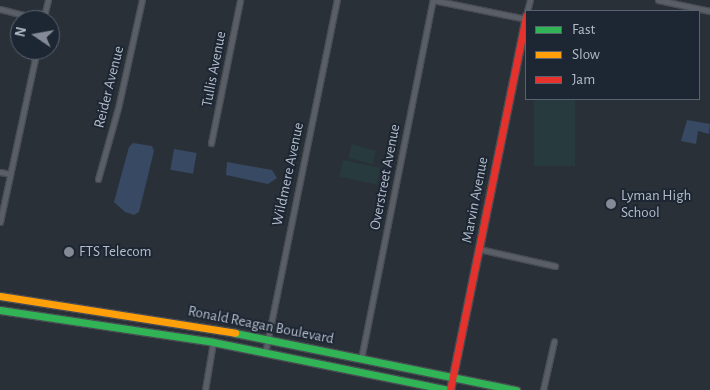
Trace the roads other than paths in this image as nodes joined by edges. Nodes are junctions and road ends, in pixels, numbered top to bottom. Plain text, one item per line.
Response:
1 (142, 0) edge
2 (240, 0) edge
3 (337, 0) edge
4 (433, 0) edge
5 (658, 0) edge
6 (710, 11) edge
7 (525, 17) edge
8 (525, 22) edge
9 (35, 60) edge
10 (211, 143) dead end
11 (0, 172) edge
12 (10, 174) junction
13 (98, 179) dead end
14 (0, 222) edge
15 (479, 249) junction
16 (555, 266) dead end
17 (0, 296) edge
18 (0, 310) edge
19 (267, 340) junction
20 (212, 342) junction
21 (554, 342) dead end
22 (265, 353) junction
23 (361, 359) junction
24 (453, 377) junction
25 (205, 390) edge
26 (449, 390) edge
27 (516, 390) edge
28 (543, 390) edge

1 - 13 street, Reider Avenue
2 - 10 street, Tullis Avenue
3 - 19 street, Wildmere Avenue
4 - 7 street
4 - 23 street, Overstreet Avenue
5 - 6 street
8 - 15 main road, Marvin Avenue
9 - 12 street
11 - 12 street
12 - 14 street
15 - 16 street
15 - 24 main road, Marvin Avenue
17 - 19 main road, Ronald Reagan Boulevard
18 - 20 main road, Ronald Reagan Boulevard
19 - 22 street, Wildmere Avenue
19 - 23 main road, Ronald Reagan Boulevard
20 - 22 main road, Ronald Reagan Boulevard
20 - 25 street
21 - 28 street
22 - 26 main road, Ronald Reagan Boulevard
23 - 24 main road, Ronald Reagan Boulevard
24 - 26 main road, Marvin Avenue
24 - 27 main road, Ronald Reagan Boulevard

